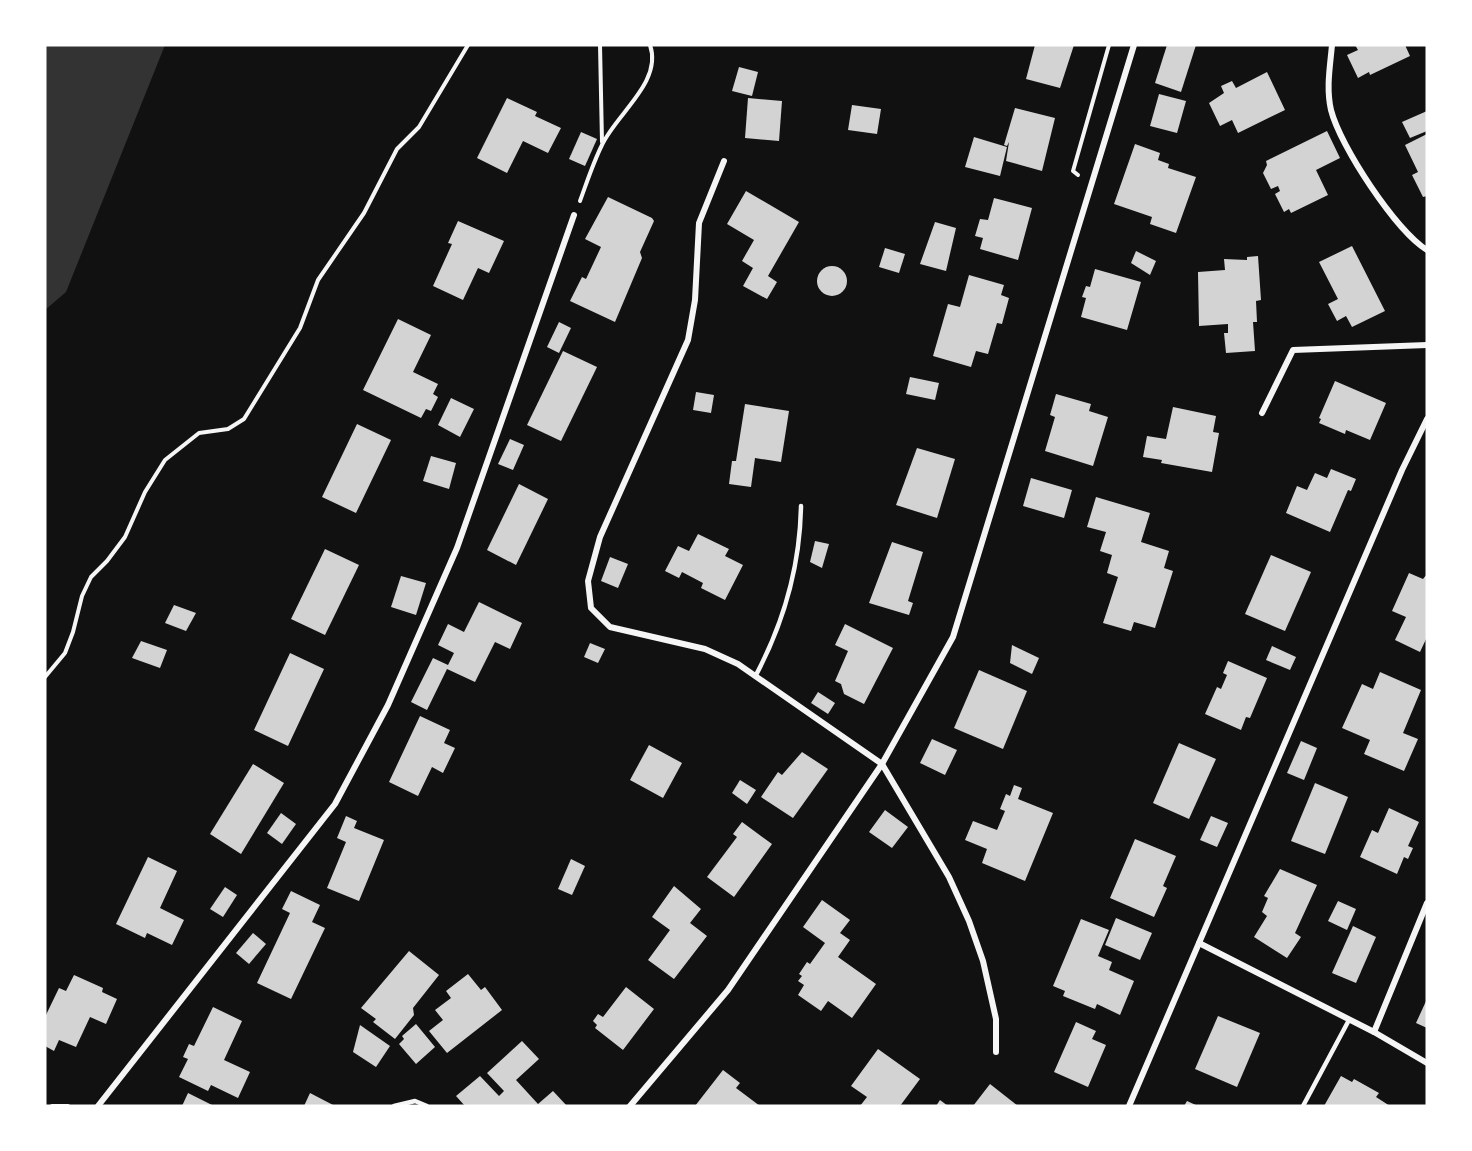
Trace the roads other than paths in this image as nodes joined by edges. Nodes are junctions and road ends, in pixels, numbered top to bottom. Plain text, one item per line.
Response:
1 (1134, 45) edge
2 (1332, 45) edge
3 (724, 160) dead end
4 (574, 215) road end
5 (1427, 250) edge
6 (1427, 345) edge
7 (1262, 413) dead end
8 (1427, 419) edge
9 (801, 506) dead end
10 (756, 675) junction
11 (882, 764) junction
12 (1427, 903) edge
13 (1199, 943) junction
14 (1349, 1020) junction
15 (1374, 1032) junction
16 (996, 1052) dead end
17 (1427, 1063) edge
18 (98, 1106) edge
19 (394, 1106) edge
20 (427, 1106) edge
21 (630, 1106) edge
22 (1129, 1106) edge
23 (1304, 1106) edge

1 - 11 street
2 - 5 street
3 - 10 street
4 - 18 street
6 - 7 street
8 - 13 street
9 - 10 lane
10 - 11 street
11 - 16 street
11 - 21 street
12 - 15 street
13 - 14 street
13 - 22 street
14 - 15 street
14 - 23 lane
15 - 17 street
19 - 20 lane

